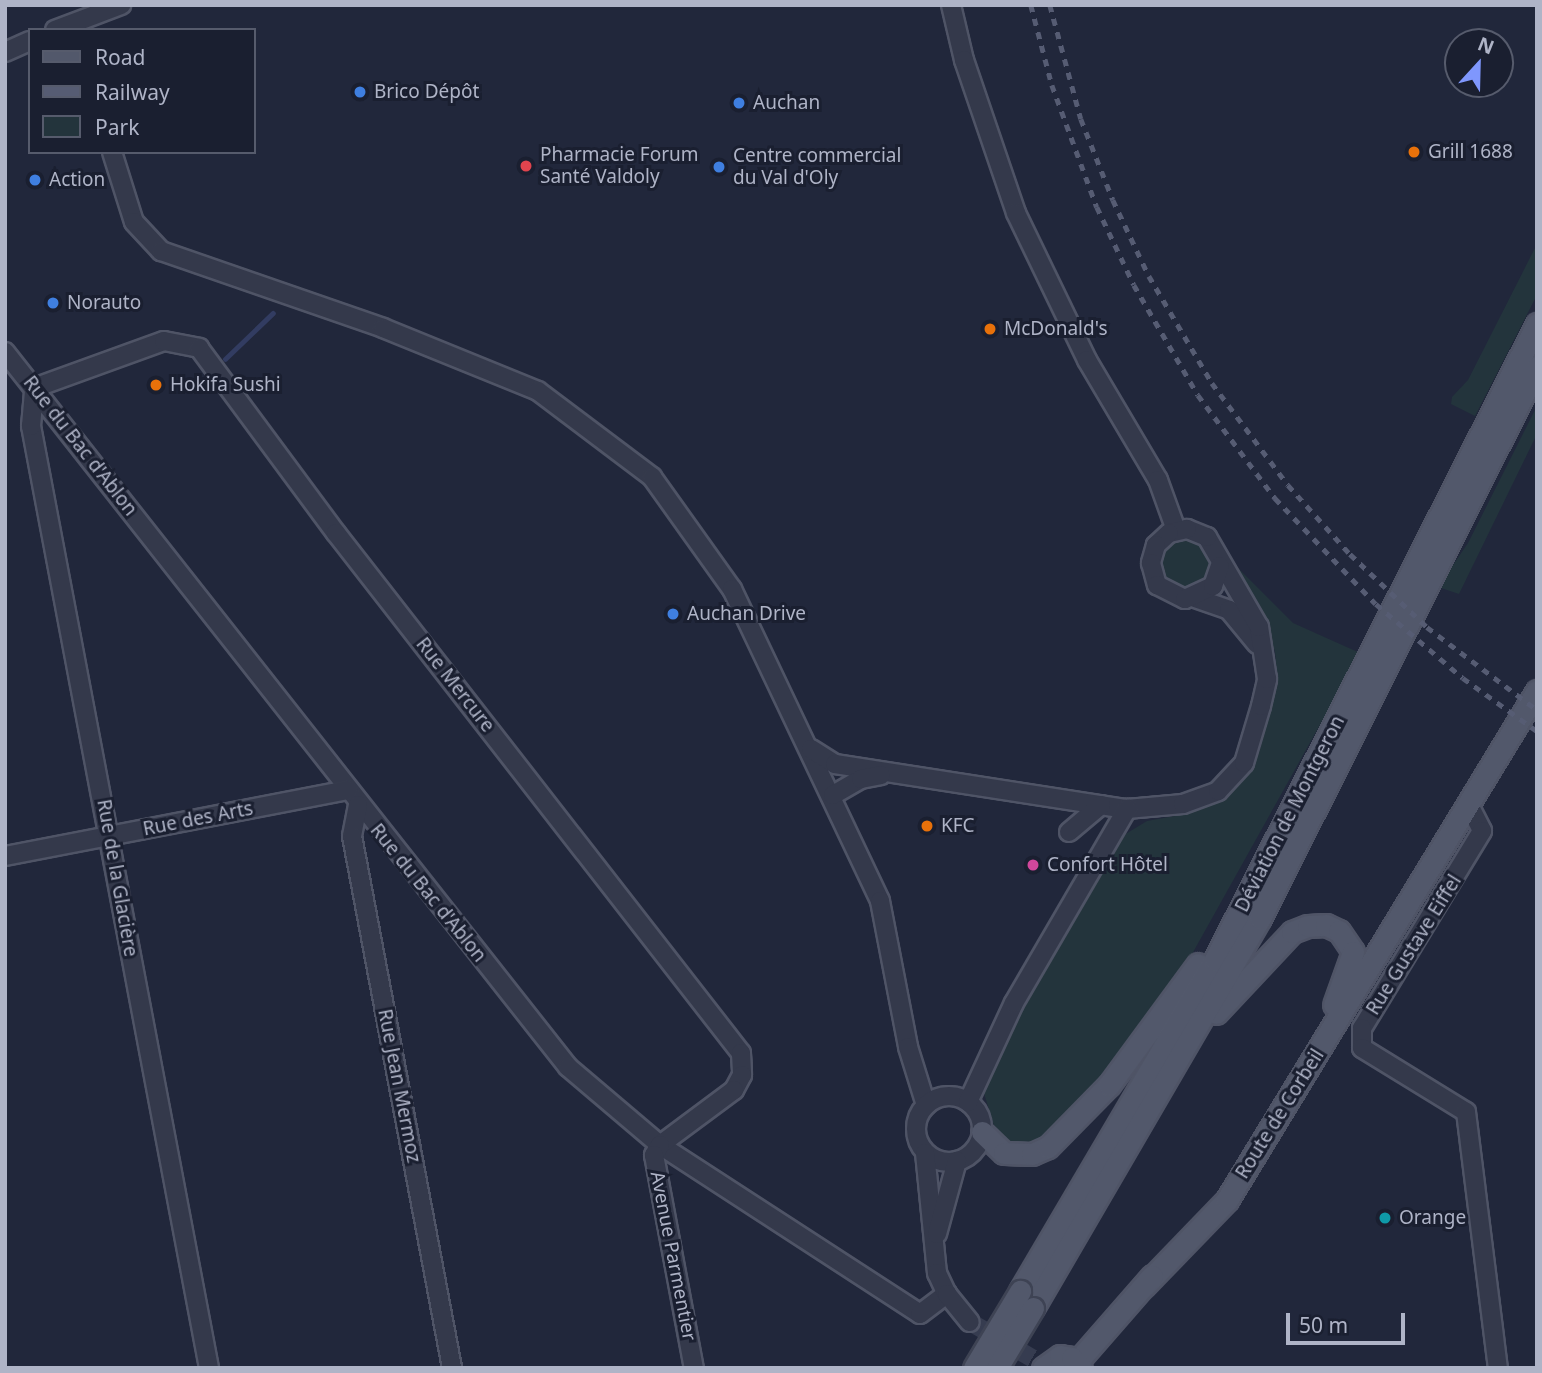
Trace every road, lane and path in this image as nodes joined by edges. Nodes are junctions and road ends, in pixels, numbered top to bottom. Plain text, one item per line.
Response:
1 (121, 5) edge
2 (951, 5) edge
3 (75, 26) edge
4 (28, 42) edge
5 (5, 52) edge
6 (113, 154) edge
7 (1537, 324) edge
8 (5, 352) edge
9 (1537, 367) edge
10 (34, 388) junction
11 (63, 424) junction
12 (36, 449) junction
13 (1177, 530) junction
14 (1220, 566) junction
15 (1195, 598) junction
16 (1265, 656) junction
17 (1537, 691) edge
18 (811, 749) junction
19 (887, 774) junction
20 (833, 795) junction
21 (353, 797) junction
22 (1101, 805) junction
23 (1469, 805) junction
24 (1127, 809) junction
25 (1069, 832) dead end
26 (109, 835) junction
27 (5, 856) edge
28 (1392, 925) junction
29 (1227, 937) junction
30 (1334, 1005) junction
31 (1199, 1029) junction
32 (968, 1102) junction
33 (926, 1105) junction
34 (982, 1132) junction
35 (660, 1145) junction
36 (925, 1153) junction
37 (957, 1161) junction
38 (933, 1251) junction
39 (1144, 1286) junction
40 (947, 1294) junction
41 (1026, 1299) junction
42 (970, 1322) tunnel mouth
43 (1079, 1365) edge
44 (209, 1368) edge
45 (452, 1368) edge
46 (694, 1368) edge
47 (974, 1368) edge
48 (998, 1368) edge
49 (1043, 1368) edge
50 (1499, 1368) edge

1 - 3 street
2 - 13 street
4 - 5 street
6 - 18 street
7 - 29 main road, Déviation de Montgeron
8 - 10 street, Rue du Bac d'Ablon
9 - 31 main road, Déviation de Montgeron
10 - 11 street, Rue du Bac d'Ablon
10 - 12 street, Rue de la Glacière
10 - 35 street, Rue Mercure
11 - 12 street
11 - 21 street, Rue du Bac d'Ablon
12 - 26 street, Rue de la Glacière
13 - 14 street
13 - 15 street
14 - 15 street
14 - 16 street
15 - 16 street
16 - 24 street
17 - 23 main road, Route de Corbeil
18 - 19 street
18 - 20 street
19 - 20 street
19 - 22 street
20 - 33 street
21 - 26 street, Rue des Arts
21 - 35 street, Rue du Bac d'Ablon
21 - 45 street, Rue Jean Mermoz
22 - 24 street
22 - 25 street
23 - 28 main road, Route de Corbeil
23 - 50 street, Rue Gustave Eiffel
24 - 32 street
26 - 27 street, Rue des Arts
26 - 44 street, Rue de la Glacière
28 - 30 main road, Route de Corbeil
28 - 39 main road, Route de Corbeil
29 - 34 main road
29 - 41 main road, Déviation de Montgeron
30 - 31 main road
30 - 39 main road, Route de Corbeil
31 - 41 main road, Déviation de Montgeron
32 - 33 street
32 - 34 street
33 - 36 street
34 - 37 street
35 - 40 street, Rue du Bac d'Ablon
35 - 46 street, Avenue Parmentier
36 - 37 street
36 - 38 street
37 - 38 street
38 - 40 street
39 - 43 main road, Route de Corbeil
40 - 42 street
41 - 47 main road, bridge
41 - 48 main road, bridge
43 - 49 main road

